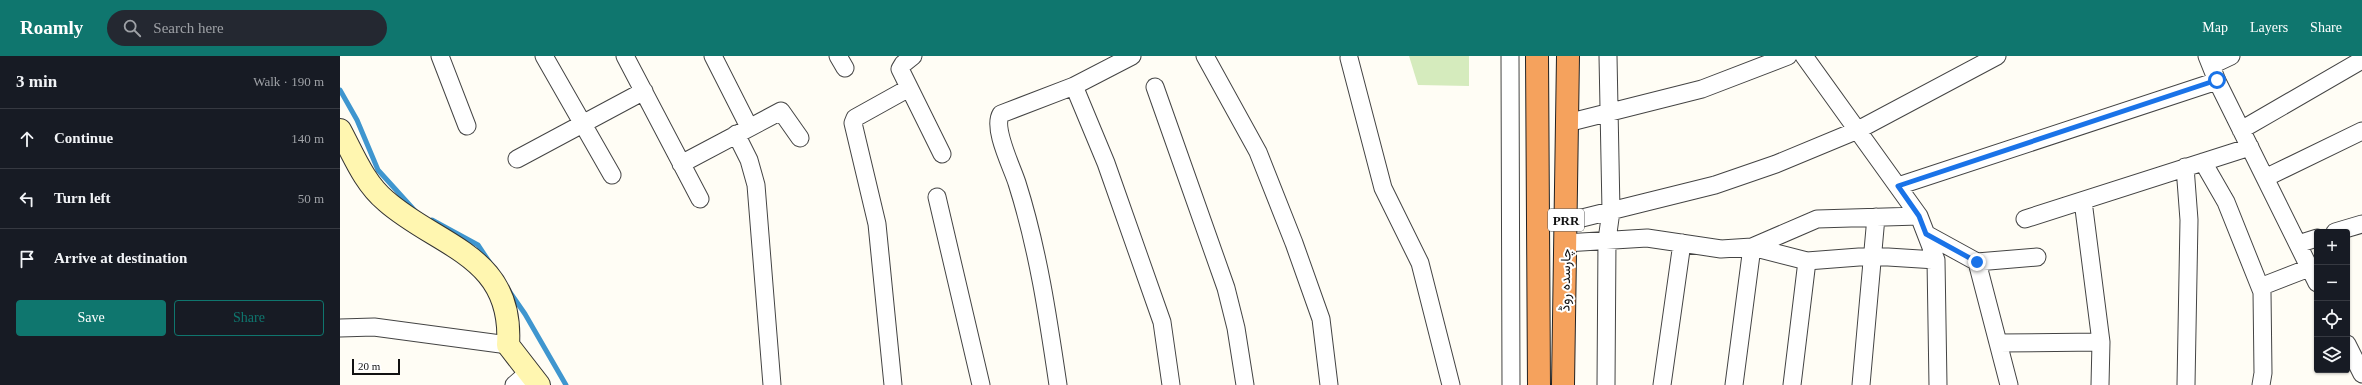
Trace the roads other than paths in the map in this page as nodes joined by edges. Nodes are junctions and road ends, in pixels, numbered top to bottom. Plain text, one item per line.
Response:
1 (440, 56) edge
2 (544, 56) edge
3 (625, 56) edge
4 (713, 56) edge
5 (913, 56) edge
6 (1132, 56) edge
7 (1206, 56) edge
8 (1510, 56) edge
9 (1537, 56) edge
10 (1568, 56) edge
11 (1608, 56) edge
12 (1788, 56) edge
13 (1804, 56) edge
14 (1997, 56) edge
15 (2231, 56) edge
16 (1349, 58) dead end
17 (2362, 60) edge
18 (2212, 67) edge
19 (1074, 86) junction
20 (909, 88) junction
21 (1155, 88) dead end
22 (644, 91) junction
23 (1608, 113) junction
24 (1567, 123) junction
25 (584, 124) junction
26 (467, 126) dead end
27 (340, 130) edge
28 (743, 130) junction
29 (1858, 130) junction
30 (2241, 130) junction
31 (2362, 131) edge
32 (800, 138) dead end
33 (2250, 147) junction
34 (942, 154) dead end
35 (517, 159) dead end
36 (2203, 162) junction
37 (681, 164) junction
38 (2185, 167) junction
39 (612, 175) dead end
40 (2265, 178) junction
41 (1898, 186) junction
42 (937, 197) dead end
43 (700, 199) dead end
44 (2083, 201) junction
45 (1611, 211) junction
46 (1919, 216) junction
47 (1876, 217) junction
48 (2025, 219) dead end
49 (2362, 224) edge
50 (2345, 229) edge
51 (1566, 232) junction
52 (1926, 234) junction
53 (2314, 239) edge
54 (1607, 240) junction
55 (1682, 243) junction
56 (2298, 244) junction
57 (1752, 247) junction
58 (1872, 256) junction
59 (2037, 257) dead end
60 (1936, 260) junction
61 (1807, 261) junction
62 (1977, 262) junction
63 (2309, 268) junction
64 (2314, 277) edge
65 (2260, 287) junction
66 (340, 328) edge
67 (2101, 342) junction
68 (1998, 343) junction
69 (508, 345) junction
70 (2350, 350) edge
71 (2362, 374) edge
72 (528, 380) edge
73 (772, 385) edge
74 (893, 385) edge
75 (980, 385) edge
76 (1058, 385) edge
77 (1171, 385) edge
78 (1245, 385) edge
79 (1329, 385) edge
80 (1451, 385) edge
81 (1512, 385) edge
82 (1539, 385) edge
83 (1563, 385) edge
84 (1606, 385) edge
85 (1662, 385) edge
86 (1734, 385) edge
87 (1792, 385) edge
88 (1861, 385) edge
89 (1938, 385) edge
90 (2009, 385) edge
91 (2100, 385) edge
92 (2186, 385) edge
93 (2261, 385) edge

1 - 26 street
2 - 25 street
3 - 22 street
4 - 28 street
5 - 20 street
6 - 19 street
7 - 79 street
8 - 81 street
9 - 82 highway, چارسدہ روڈ / PRR
10 - 24 highway, چارسدہ روڈ / PRR
11 - 23 street
12 - 23 street
13 - 29 street
14 - 29 street
15 - 18 street
16 - 80 street
17 - 30 street
18 - 30 street
18 - 41 street
19 - 76 street
19 - 77 street
20 - 34 street
20 - 74 street
21 - 78 street
22 - 25 street
22 - 37 street
23 - 24 street
23 - 45 street
24 - 51 highway, چارسدہ روڈ / PRR
25 - 35 street
25 - 39 street
27 - 69 street
28 - 32 street
28 - 37 street
28 - 73 street
29 - 41 street
29 - 45 street
30 - 33 street
31 - 40 street
33 - 36 street
33 - 40 street
36 - 38 street
36 - 65 street
37 - 43 street
38 - 44 street
38 - 92 street
40 - 56 street
41 - 46 street
42 - 75 street
44 - 48 street
44 - 67 street
45 - 51 street
45 - 54 street
46 - 47 street
46 - 52 street
47 - 57 street
47 - 58 street
49 - 50 street
51 - 54 street
51 - 83 highway, چارسدہ روڈ / PRR
52 - 60 street
52 - 62 street
53 - 56 street
54 - 55 street
54 - 84 street
55 - 57 street
55 - 85 street
56 - 63 street
57 - 61 street
57 - 86 street
58 - 60 street
58 - 61 street
58 - 88 street
59 - 62 street
60 - 89 street
61 - 87 street
62 - 68 street
63 - 64 street
63 - 65 street
65 - 93 street
66 - 69 street
67 - 68 street
67 - 91 street
68 - 90 street
69 - 72 street
70 - 71 street

